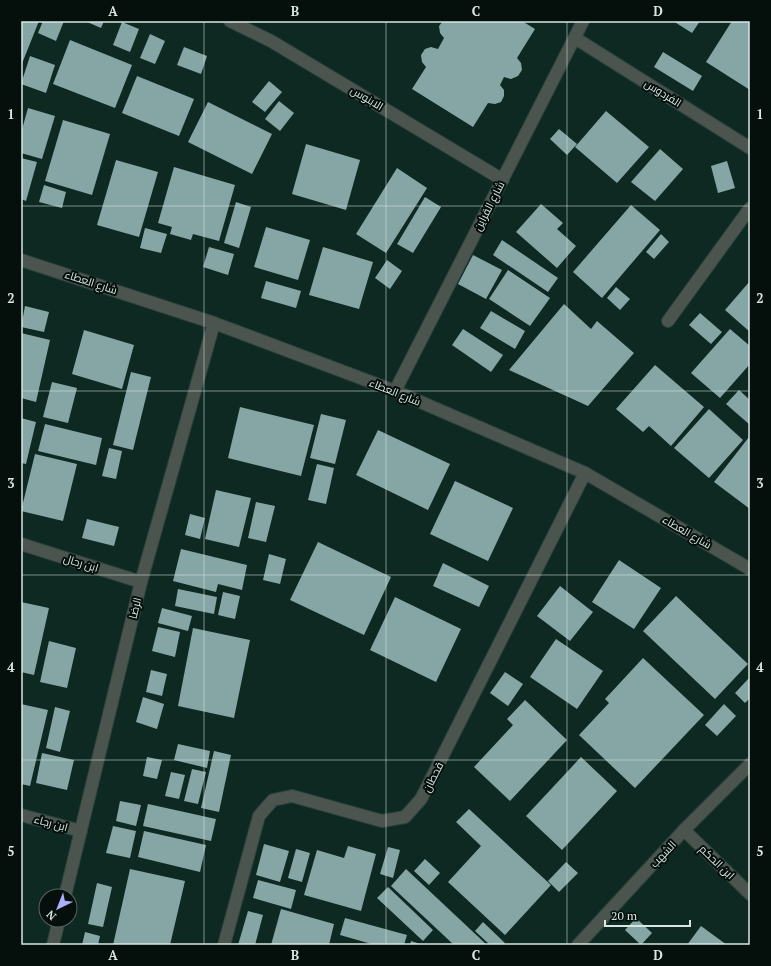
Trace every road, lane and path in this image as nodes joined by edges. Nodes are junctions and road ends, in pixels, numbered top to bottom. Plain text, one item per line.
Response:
1 (230, 21) edge
2 (583, 21) edge
3 (575, 38) junction
4 (750, 148) edge
5 (503, 180) junction
6 (750, 208) edge
7 (21, 260) edge
8 (668, 321) dead end
9 (214, 323) junction
10 (395, 391) junction
11 (585, 473) junction
12 (21, 544) edge
13 (750, 569) edge
14 (141, 582) junction
15 (750, 764) edge
16 (21, 815) edge
17 (684, 830) junction
18 (81, 831) junction
19 (67, 888) edge
20 (750, 894) edge
21 (57, 928) edge
22 (53, 945) edge
23 (224, 945) edge
24 (578, 945) edge

1 - 5 street, الابنوس
2 - 3 street, شارع القراين
3 - 4 street, الفردوس
3 - 5 street, شارع القراين
5 - 10 street, شارع القراين
6 - 8 street
7 - 9 street, شارع العطاء
9 - 10 street, شارع العطاء
9 - 14 street, الرضا
10 - 11 street, شارع العطاء
11 - 13 street, شارع العطاء
11 - 23 street, قحطان
12 - 14 street, ابن رحال
14 - 18 street, الرضا
15 - 17 street, الشهب
16 - 18 street, ابن رجاء
17 - 20 street, ابن الحكم
17 - 24 street, الشهب
18 - 19 street, الرضا
21 - 22 street

